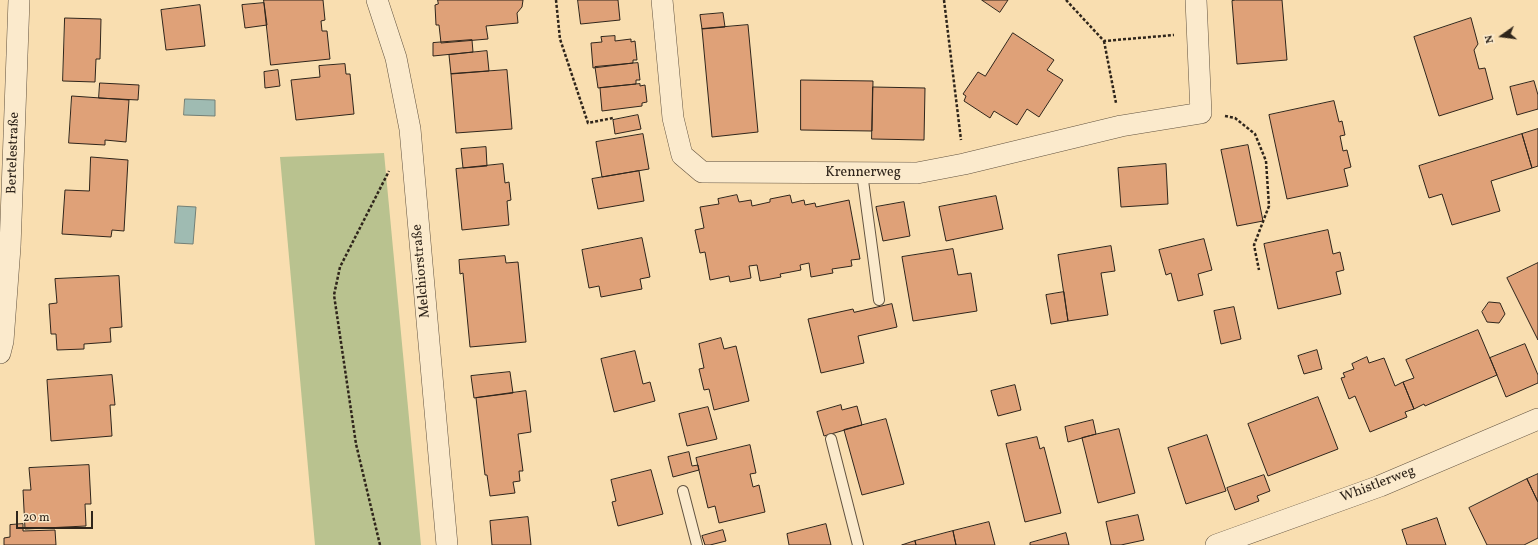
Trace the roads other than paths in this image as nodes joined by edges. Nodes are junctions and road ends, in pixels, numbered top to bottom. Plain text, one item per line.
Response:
1 (19, 0) edge
2 (377, 0) edge
3 (662, 0) edge
4 (1196, 0) edge
5 (862, 173) junction
6 (879, 300) dead end
7 (0, 353) edge
8 (1538, 419) edge
9 (831, 439) dead end
10 (683, 491) dead end
11 (447, 545) edge
12 (697, 545) edge
13 (858, 545) edge
14 (1216, 545) edge

1 - 7 street, Bertelestraße
2 - 11 street, Melchiorstraße
3 - 5 street, Krennerweg
4 - 5 street, Krennerweg
5 - 6 lane
8 - 14 street, Whistlerweg
9 - 13 lane
10 - 12 lane

